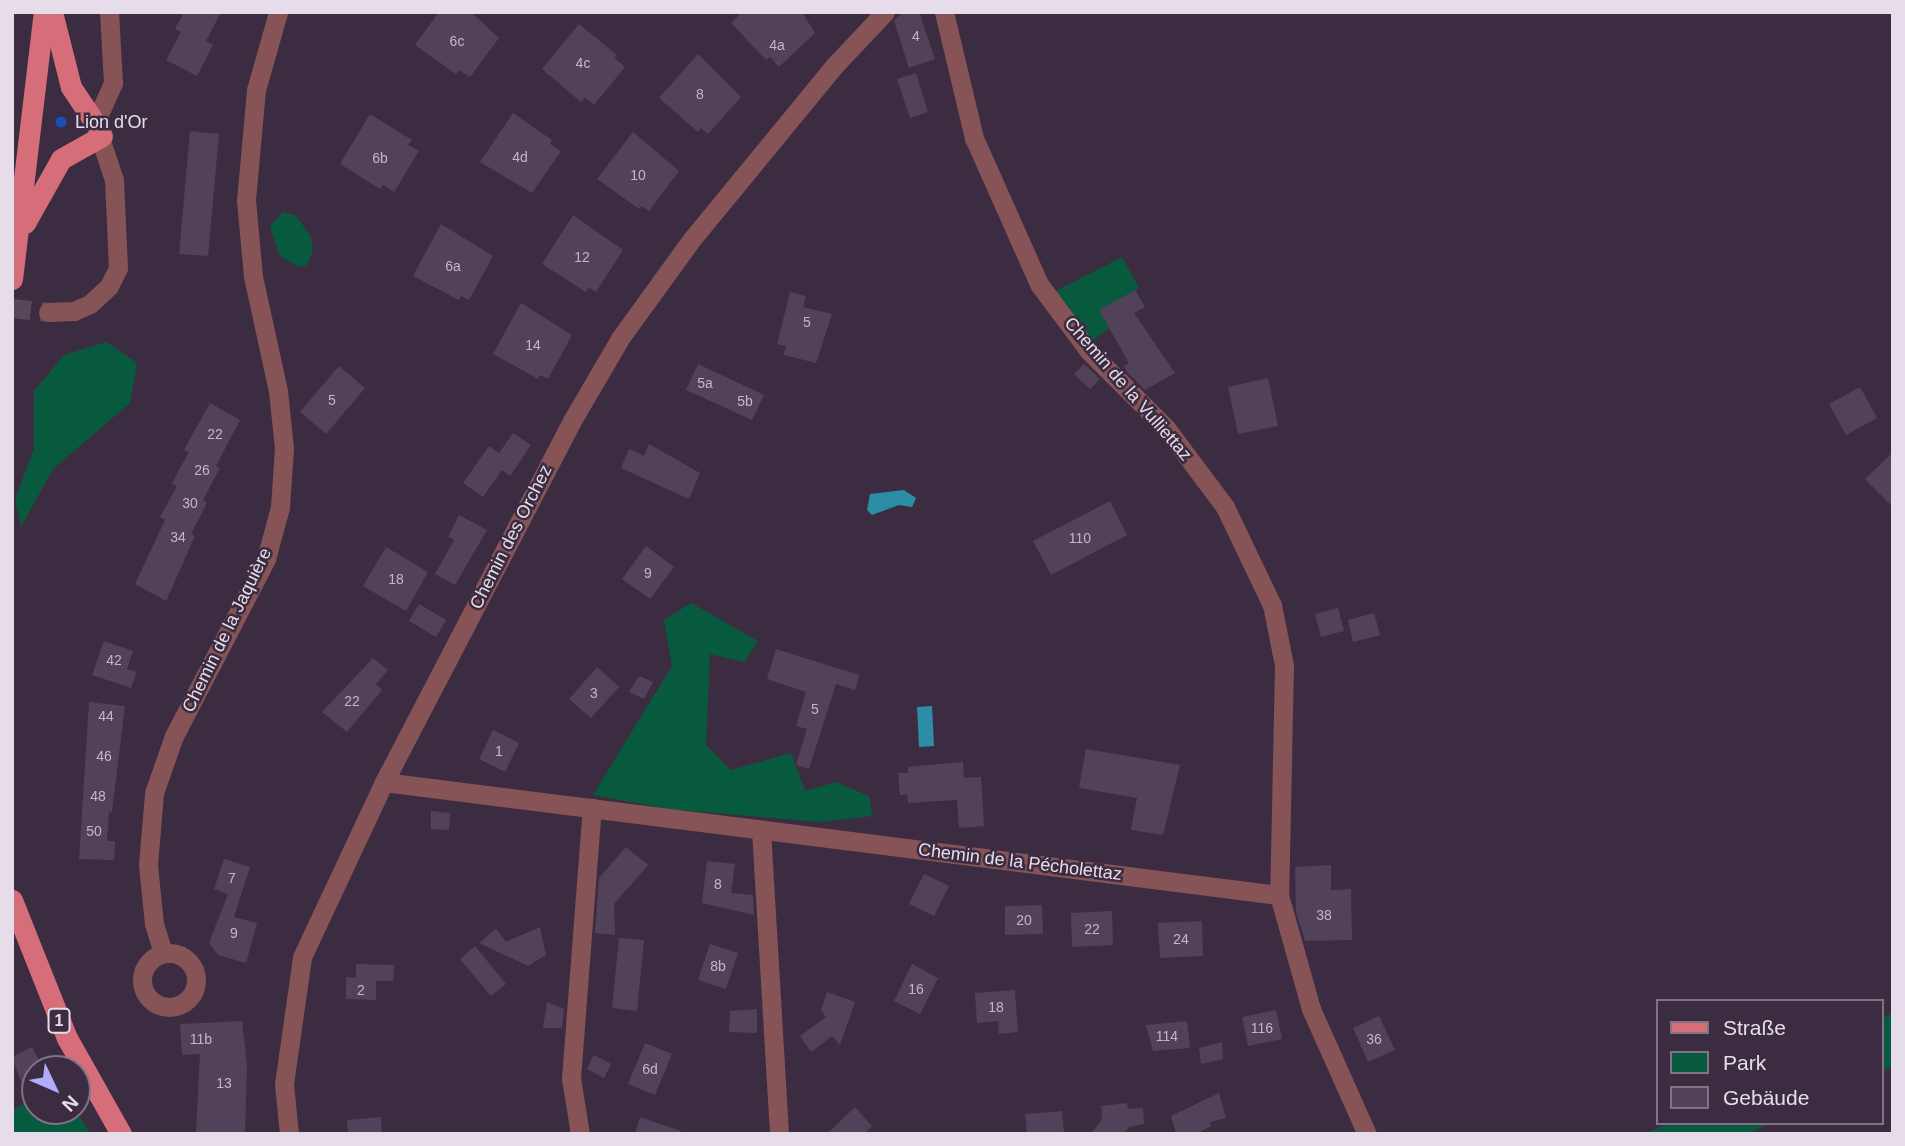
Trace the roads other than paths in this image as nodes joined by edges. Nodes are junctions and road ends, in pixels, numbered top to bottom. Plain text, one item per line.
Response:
1 (44, 12) edge
2 (52, 12) edge
3 (109, 12) edge
4 (278, 12) edge
5 (885, 12) edge
6 (944, 12) edge
7 (99, 130) junction
8 (17, 240) junction
9 (12, 279) edge
10 (48, 312) tunnel mouth
11 (384, 782) junction
12 (592, 808) junction
13 (761, 830) junction
14 (1279, 895) junction
15 (12, 900) edge
16 (163, 953) dead end
17 (121, 1134) edge
18 (289, 1134) edge
19 (580, 1134) edge
20 (779, 1134) edge
21 (1367, 1134) edge

1 - 8 main road
2 - 7 main road
3 - 7 street
4 - 16 street, Chemin de la Jaquière
5 - 11 street, Chemin des Orchez
6 - 14 street, Chemin de la Vulliettaz
7 - 8 main road
7 - 10 street
8 - 9 main road
11 - 12 street, Chemin de la Pécholettaz
11 - 18 street, Chemin des Orchez
12 - 13 street, Chemin de la Pécholettaz
12 - 19 street
13 - 14 street, Chemin de la Pécholettaz
13 - 20 street
14 - 21 street, Chemin de la Vulliettaz
15 - 17 main road, 1

